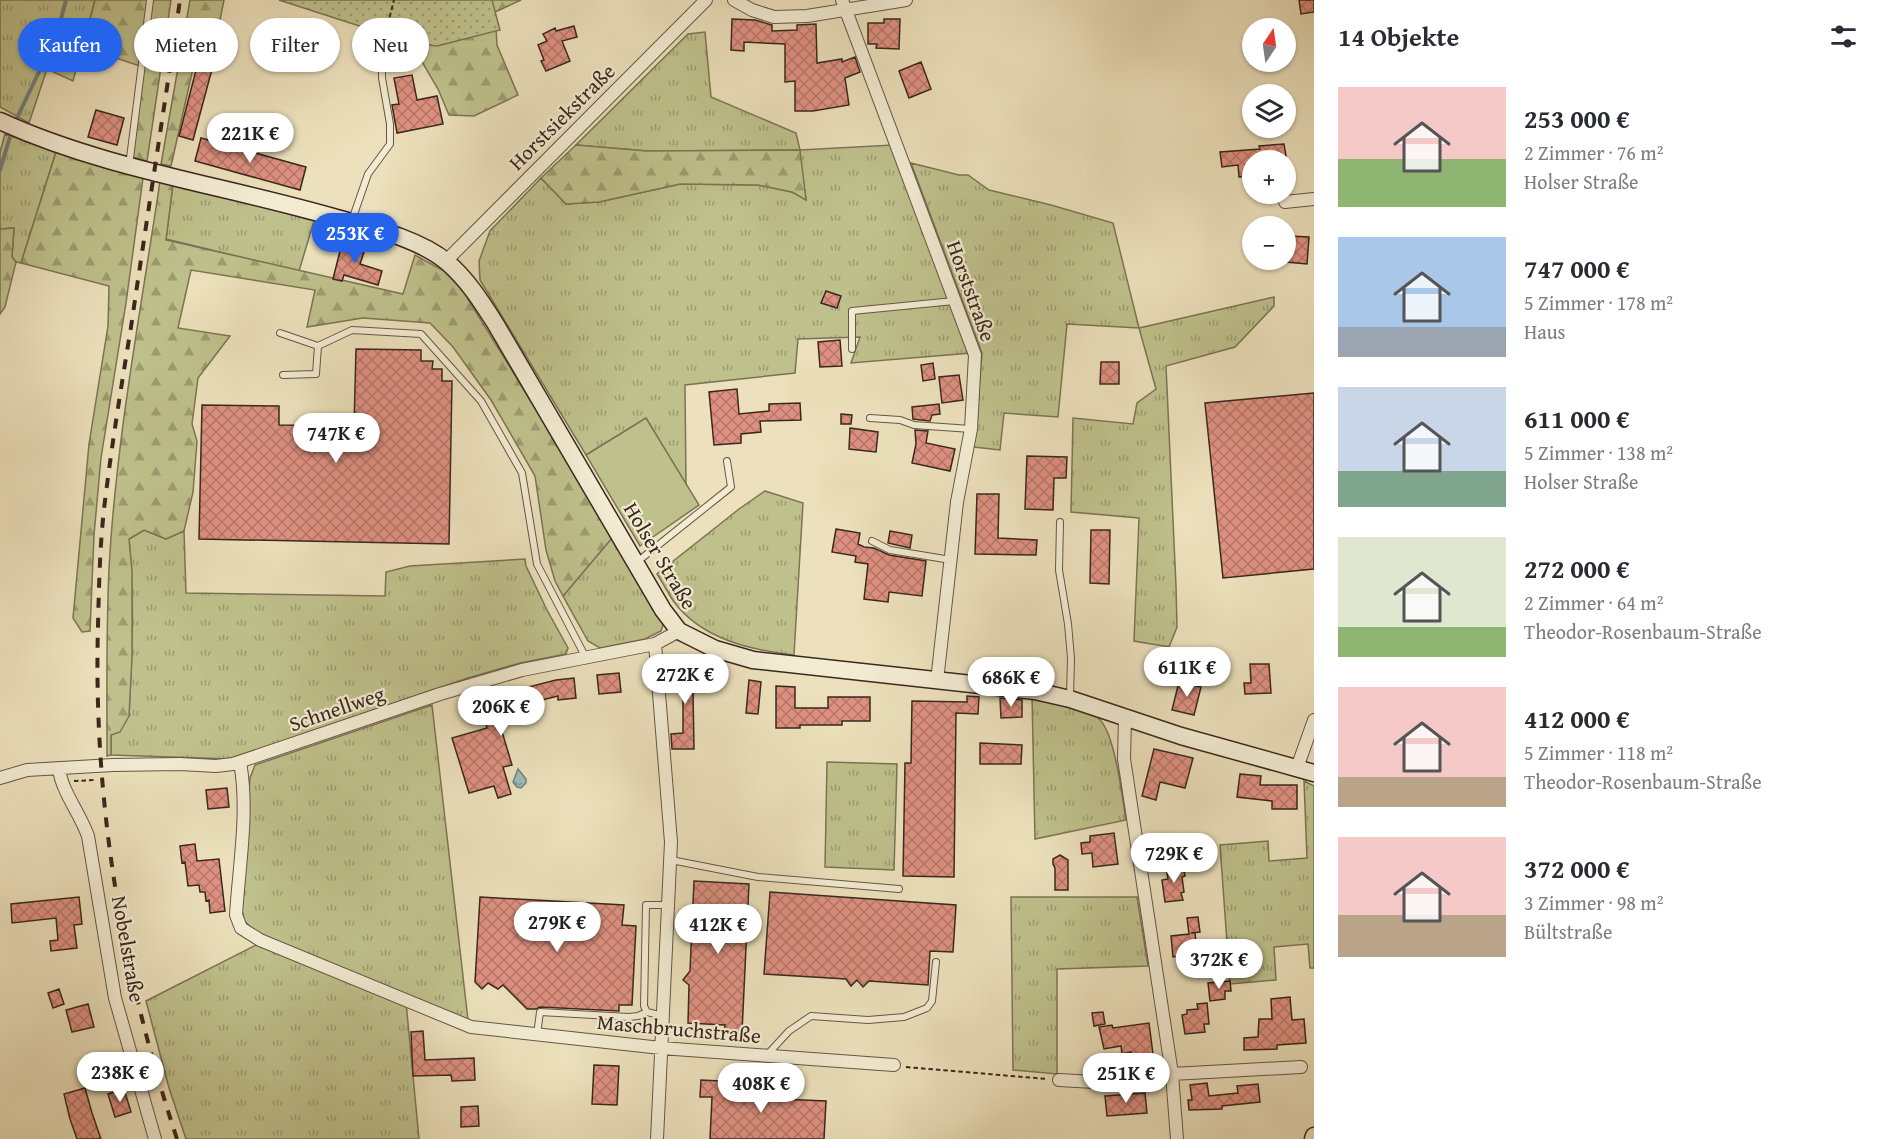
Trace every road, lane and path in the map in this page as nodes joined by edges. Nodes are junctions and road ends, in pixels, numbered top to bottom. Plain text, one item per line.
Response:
1 (150, 0) edge
2 (394, 0) edge
3 (706, 0) edge
4 (734, 0) edge
5 (906, 0) edge
6 (844, 5) edge
7 (390, 18) edge
8 (382, 72) edge
9 (0, 121) edge
10 (128, 166) junction
11 (1314, 199) edge
12 (1296, 201) edge
13 (351, 222) junction
14 (446, 261) junction
15 (954, 301) junction
16 (280, 333) dead end
17 (318, 346) junction
18 (852, 349) dead end
19 (283, 375) dead end
20 (870, 418) dead end
21 (971, 429) junction
22 (727, 461) dead end
23 (1060, 522) dead end
24 (872, 540) dead end
25 (951, 560) junction
26 (637, 563) junction
27 (680, 631) junction
28 (655, 644) junction
29 (586, 658) junction
30 (937, 681) junction
31 (1070, 699) junction
32 (1125, 717) junction
33 (1314, 720) edge
34 (240, 762) junction
35 (1297, 768) junction
36 (59, 769) junction
37 (1314, 773) edge
38 (0, 778) edge
39 (671, 860) junction
40 (899, 889) dead end
41 (669, 905) junction
42 (936, 962) dead end
43 (647, 1012) junction
44 (663, 1016) junction
45 (537, 1035) junction
46 (661, 1048) junction
47 (766, 1056) junction
48 (894, 1065) joint
49 (1302, 1067) dead end
50 (1172, 1074) junction
51 (1059, 1080) joint
52 (155, 1139) edge
53 (657, 1139) edge
54 (1177, 1139) edge

1 - 10 lane
2 - 7 path
3 - 14 street, Horstsiekstraße
4 - 6 street
5 - 6 street
6 - 15 street, Horststraße
8 - 13 lane
9 - 10 main road, Holser Straße
10 - 13 main road, Holser Straße
11 - 12 street
13 - 14 main road, Holser Straße
14 - 26 main road, Holser Straße
15 - 18 lane
15 - 21 street, Horststraße
16 - 17 lane
17 - 19 lane
17 - 29 lane
20 - 21 lane
21 - 25 street, Horststraße
22 - 26 lane
23 - 31 lane
24 - 25 lane
25 - 30 street, Horststraße
26 - 27 main road, Holser Straße
27 - 28 street, Schnellweg
27 - 30 main road, Holser Straße
28 - 29 street, Schnellweg
28 - 39 street
29 - 34 street, Schnellweg
30 - 31 main road, Holser Straße
31 - 32 main road, Holser Straße
32 - 35 main road, Holser Straße
32 - 50 street
33 - 35 street
34 - 36 street, Schnellweg
34 - 45 street, Maschbruchstraße
35 - 37 main road, Holser Straße
36 - 38 street, Schnellweg
36 - 52 street, Nobelstraße
39 - 40 lane
39 - 41 street
41 - 43 lane
41 - 44 street
42 - 47 lane
43 - 44 lane
43 - 45 lane
44 - 46 street
45 - 46 street, Maschbruchstraße
46 - 47 street, Maschbruchstraße
46 - 53 street
47 - 48 street, Maschbruchstraße
48 - 51 path
49 - 50 street
50 - 51 street
50 - 54 street

